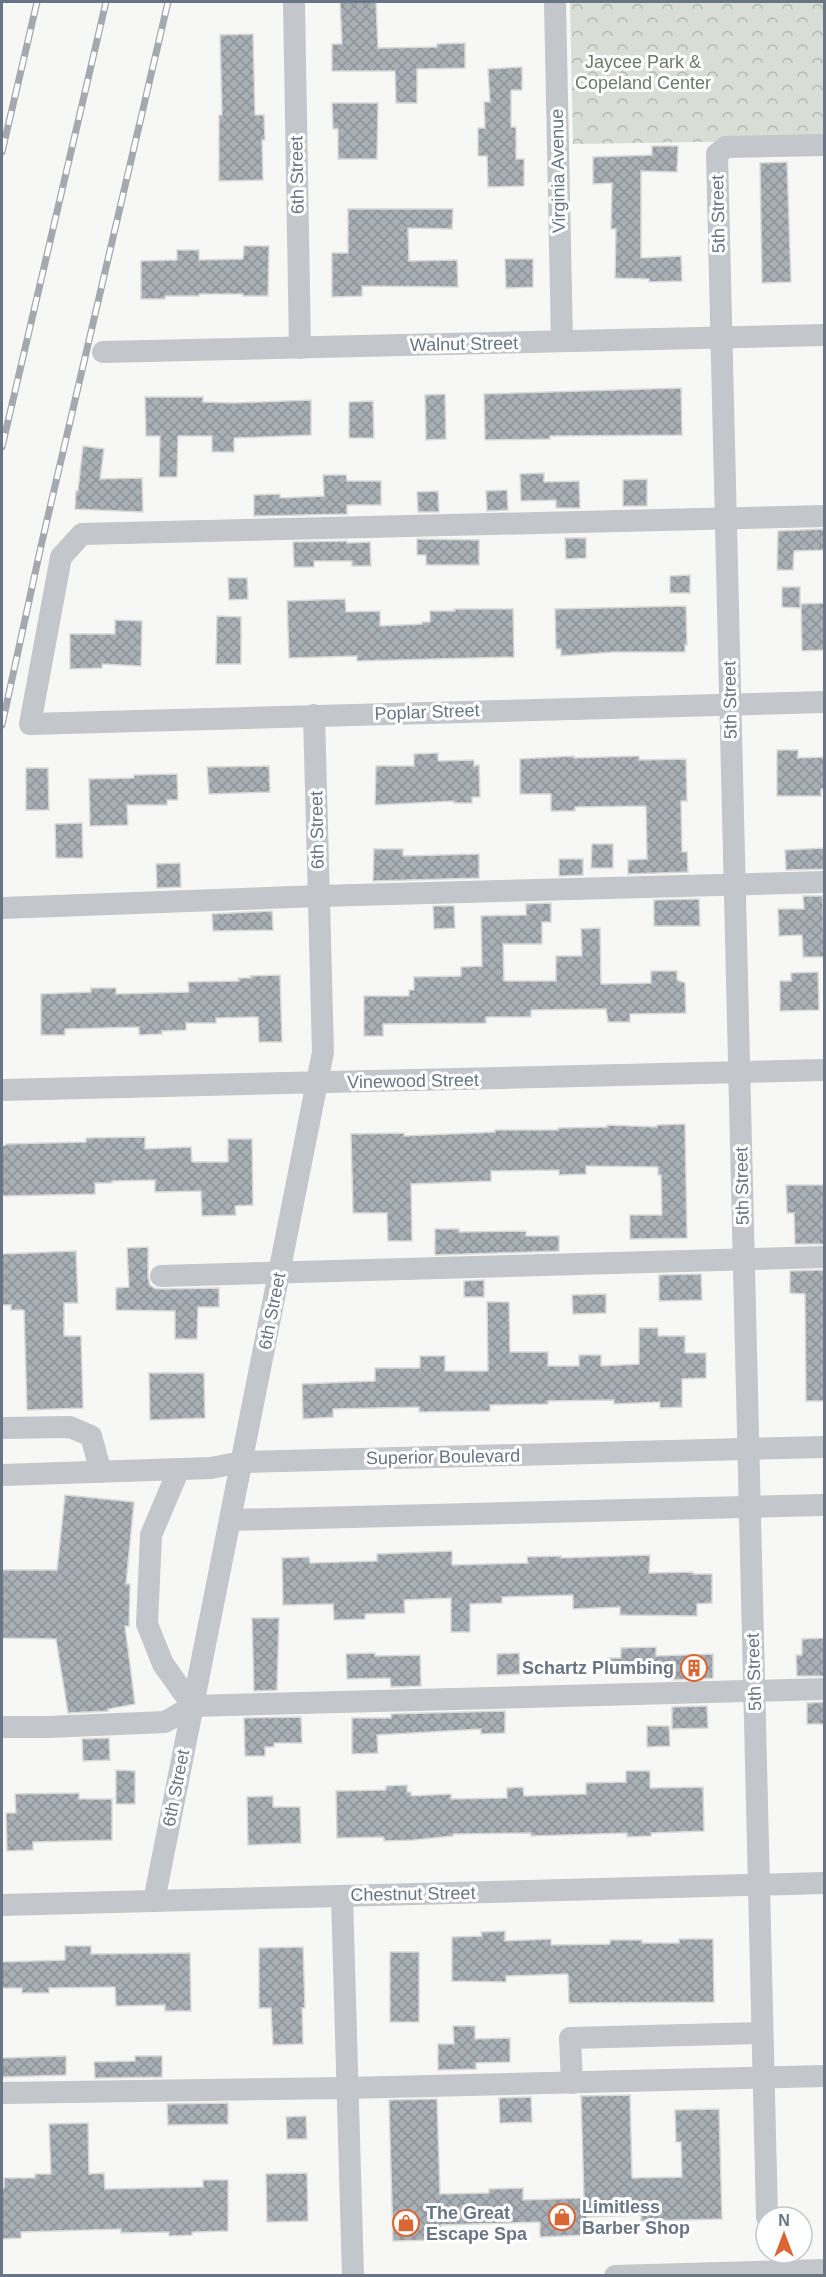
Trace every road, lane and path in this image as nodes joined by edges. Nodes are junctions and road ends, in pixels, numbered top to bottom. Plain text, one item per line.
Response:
1 (294, 2) edge
2 (555, 2) edge
3 (825, 145) edge
4 (825, 334) edge
5 (722, 337) junction
6 (562, 341) junction
7 (300, 348) junction
8 (103, 352) dead end
9 (825, 516) edge
10 (726, 519) junction
11 (825, 702) edge
12 (730, 705) junction
13 (314, 716) junction
14 (825, 882) edge
15 (735, 884) junction
16 (319, 896) junction
17 (2, 908) edge
18 (825, 1070) edge
19 (739, 1072) junction
20 (317, 1083) junction
21 (2, 1090) edge
22 (825, 1257) edge
23 (744, 1259) junction
24 (279, 1274) junction
25 (161, 1276) dead end
26 (2, 1428) edge
27 (825, 1447) edge
28 (748, 1449) junction
29 (242, 1462) junction
30 (179, 1469) junction
31 (101, 1472) junction
32 (2, 1475) edge
33 (825, 1505) edge
34 (749, 1507) junction
35 (231, 1520) junction
36 (825, 1689) edge
37 (755, 1690) junction
38 (193, 1706) junction
39 (2, 1727) edge
40 (825, 1883) edge
41 (759, 1885) junction
42 (342, 1896) junction
43 (154, 1900) junction
44 (2, 1905) edge
45 (762, 2033) junction
46 (825, 2076) edge
47 (764, 2078) junction
48 (572, 2083) junction
49 (348, 2088) junction
50 (2, 2093) edge
51 (767, 2205) edge
52 (768, 2267) edge
53 (825, 2270) edge
54 (353, 2276) edge
55 (615, 2276) edge

1 - 7 street, 6th Street
2 - 6 street, Virginia Avenue
3 - 5 street, 5th Street
4 - 5 street, Walnut Street
5 - 6 street, Walnut Street
5 - 10 street, 5th Street
6 - 7 street, Walnut Street
7 - 8 street, Walnut Street
9 - 10 street
10 - 12 street, 5th Street
10 - 13 street, Poplar Street
11 - 12 street, Poplar Street
12 - 13 street, Poplar Street
12 - 15 street, 5th Street
13 - 16 street, 6th Street
14 - 15 street
15 - 16 street
15 - 19 street, 5th Street
16 - 17 street
16 - 20 street, 6th Street
18 - 19 street, Vinewood Street
19 - 20 street, Vinewood Street
19 - 23 street, 5th Street
20 - 21 street, Vinewood Street
20 - 24 street, 6th Street
22 - 23 street
23 - 24 street
23 - 28 street, 5th Street
24 - 25 street
24 - 29 street, 6th Street
26 - 31 street
27 - 28 street, Superior Boulevard
28 - 29 street, Superior Boulevard
28 - 34 street, 5th Street
29 - 30 street, Superior Boulevard
29 - 35 street, 6th Street
30 - 31 street, Superior Boulevard
30 - 38 street
31 - 32 street, Superior Boulevard
33 - 34 street
34 - 35 street
34 - 37 street, 5th Street
35 - 38 street, 6th Street
36 - 37 street
37 - 38 street
37 - 41 street, 5th Street
38 - 39 street
38 - 43 street, 6th Street
40 - 41 street, Chestnut Street
41 - 42 street, Chestnut Street
41 - 45 street, 5th Street
42 - 43 street, Chestnut Street
42 - 49 street
43 - 44 street, Chestnut Street
45 - 47 street, 5th Street
45 - 48 street
46 - 47 street
47 - 48 street
47 - 51 street, 5th Street
48 - 49 street
49 - 50 street
49 - 54 street
52 - 53 street
52 - 55 street

